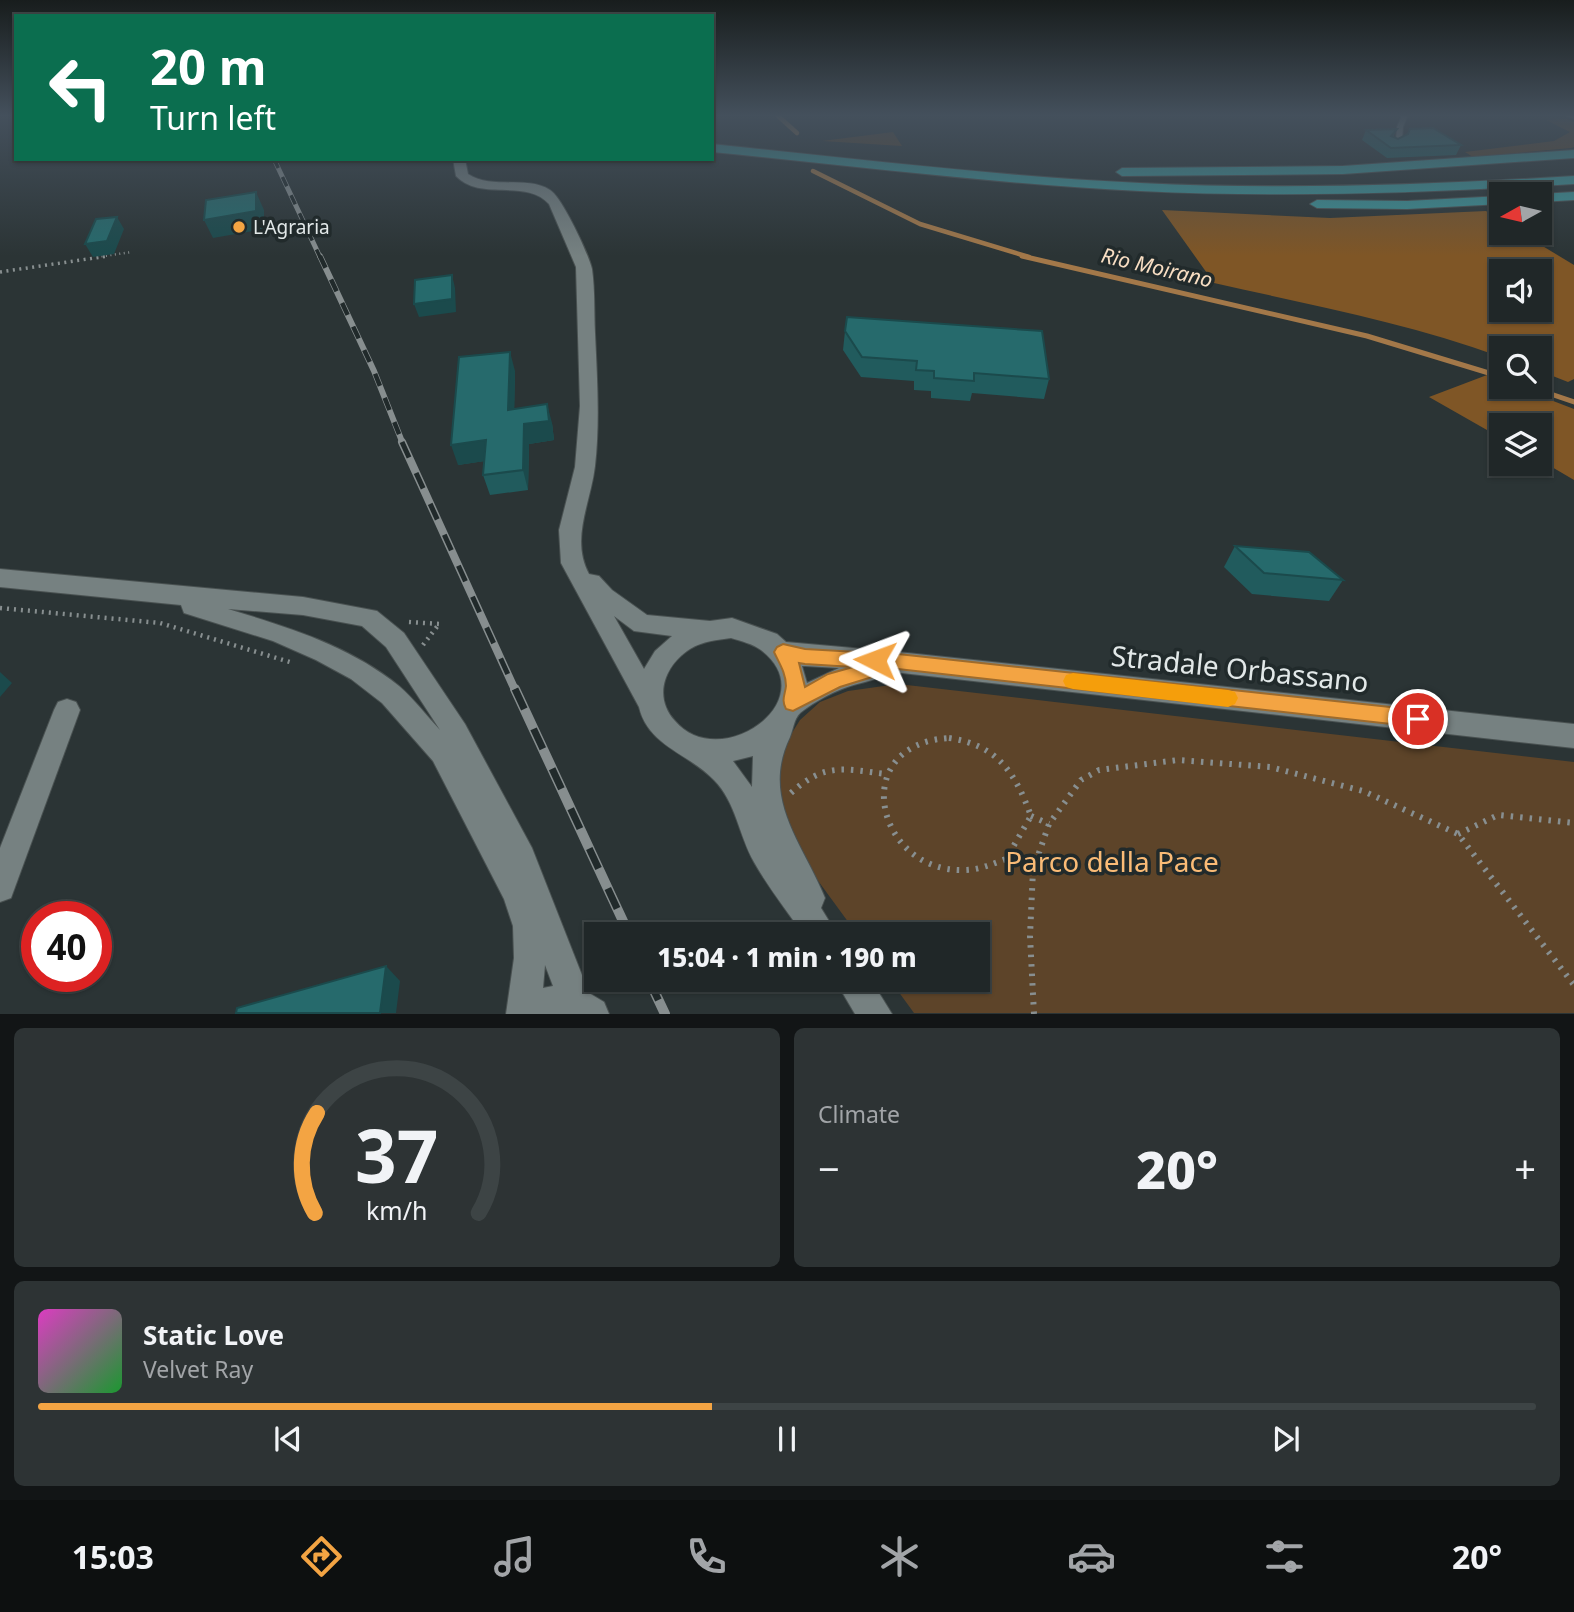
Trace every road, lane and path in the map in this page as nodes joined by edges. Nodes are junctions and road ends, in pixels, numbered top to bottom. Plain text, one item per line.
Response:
1 (459, 162) edge
2 (862, 162) edge
3 (957, 162) edge
4 (1454, 162) edge
5 (1574, 169) edge
6 (1063, 172) junction
7 (1574, 180) edge
8 (1078, 183) junction
9 (1574, 196) edge
10 (1552, 197) edge
11 (1489, 200) edge
12 (132, 252) dead end
13 (0, 272) edge
14 (572, 563) junction
15 (0, 578) edge
16 (136, 592) junction
17 (0, 608) edge
18 (708, 629) junction
19 (783, 652) junction
20 (898, 662) junction
21 (292, 663) dead end
22 (650, 702) junction
23 (67, 710) dead end
24 (789, 711) junction
25 (1574, 736) edge
26 (675, 739) junction
27 (886, 774) junction
28 (769, 811) junction
29 (1031, 816) junction
30 (1574, 823) edge
31 (1049, 824) junction
32 (1458, 834) junction
33 (0, 887) edge
34 (813, 922) edge
35 (823, 922) edge
36 (1574, 985) edge
37 (860, 992) edge
38 (584, 1008) edge
39 (525, 1013) edge
40 (875, 1013) edge
41 (1034, 1013) edge

1 - 14 street
2 - 8 main road
3 - 6 main road
4 - 6 main road
5 - 6 main road
7 - 8 main road
8 - 11 main road
9 - 10 main road
12 - 13 path
14 - 18 street
14 - 22 street
15 - 16 street
16 - 38 street
16 - 39 street
17 - 21 path
18 - 19 street
18 - 22 street
19 - 20 street, Stradale Orbassano
19 - 24 street
20 - 24 street, Stradale Orbassano
20 - 25 street, Stradale Orbassano
22 - 26 street
23 - 33 street
24 - 26 street
24 - 28 street
26 - 34 street
27 - 28 path
27 - 29 path
27 - 29 path
28 - 35 street
29 - 31 path
30 - 32 path
31 - 32 path
31 - 41 path
32 - 36 path
37 - 40 street
38 - 39 street

